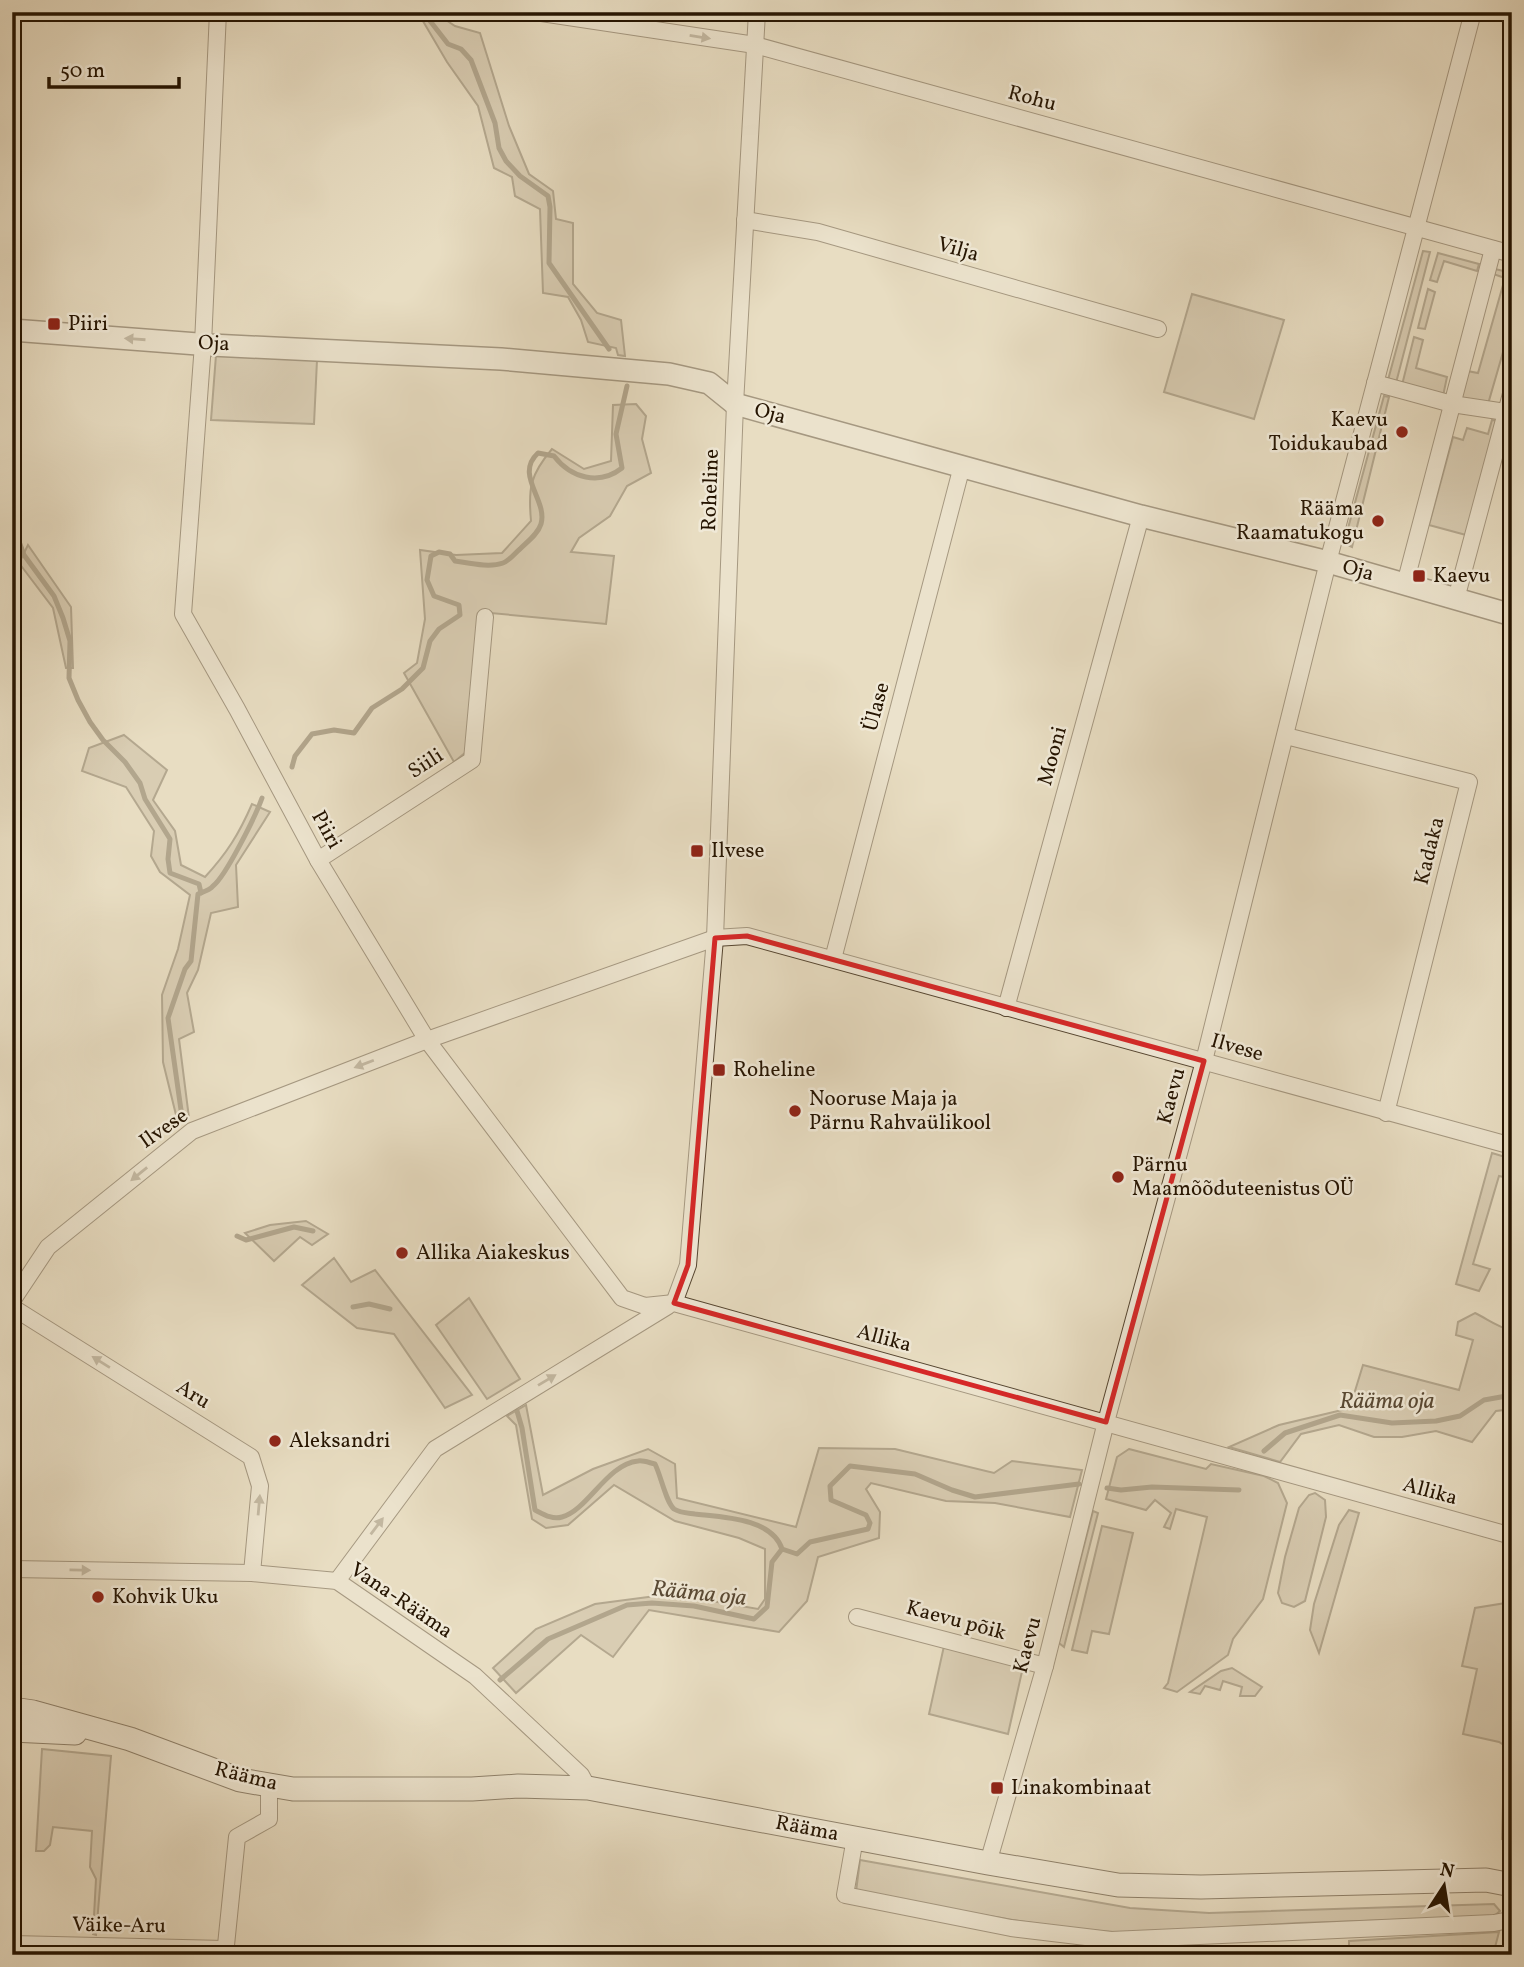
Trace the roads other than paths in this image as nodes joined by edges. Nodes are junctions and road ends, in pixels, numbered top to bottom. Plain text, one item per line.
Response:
1 (218, 12) edge
2 (535, 12) edge
3 (757, 12) edge
4 (1473, 12) edge
5 (755, 45) junction
6 (745, 220) junction
7 (1416, 228) junction
8 (1493, 249) junction
9 (1512, 254) edge
10 (1158, 329) dead end
11 (12, 330) edge
12 (203, 344) junction
13 (1375, 383) junction
14 (1512, 390) edge
15 (735, 404) junction
16 (1452, 404) junction
17 (1509, 413) edge
18 (962, 466) junction
19 (1141, 516) junction
20 (1328, 562) junction
21 (1405, 584) junction
22 (1456, 599) junction
23 (1512, 615) edge
24 (485, 617) dead end
25 (1286, 736) junction
26 (318, 860) junction
27 (715, 938) junction
28 (833, 959) junction
29 (1006, 1008) junction
30 (427, 1040) junction
31 (1204, 1061) junction
32 (1386, 1113) junction
33 (1512, 1146) edge
34 (12, 1301) edge
35 (674, 1303) junction
36 (12, 1307) edge
37 (1106, 1422) junction
38 (1512, 1536) edge
39 (12, 1569) edge
40 (252, 1573) junction
41 (337, 1581) junction
42 (857, 1616) dead end
43 (1045, 1666) junction
44 (12, 1710) edge
45 (12, 1730) edge
46 (110, 1733) junction
47 (269, 1785) junction
48 (587, 1788) junction
49 (855, 1838) junction
50 (988, 1863) junction
51 (1512, 1885) edge
52 (1512, 1911) edge
53 (12, 1944) edge
54 (225, 1952) edge

1 - 12 street, Piiri
2 -> 5 street, Rohu
3 - 5 street, Roheline
4 - 7 street, Kaevu
5 - 6 street, Roheline
5 - 7 street, Rohu
6 - 10 street, Vilja
6 - 15 street, Roheline
7 - 8 street, Rohu
7 - 13 street, Kaevu
8 - 9 street, Rohu
8 - 16 street
12 -> 11 street, Oja
12 - 15 street, Oja
12 - 26 street, Piiri
13 - 16 street
13 - 20 street, Kaevu
14 - 17 street
15 - 18 street, Oja
15 - 27 street, Roheline
16 - 17 street
16 - 21 street
17 - 22 street
18 - 19 street, Oja
18 - 28 street, Ülase
19 - 20 street, Oja
19 - 29 street, Mooni
20 - 21 street, Oja
20 - 25 street, Kaevu
21 - 22 street, Oja
22 - 23 street, Oja
24 - 26 street, Siili
25 - 31 street, Kaevu
25 - 32 street, Kadaka
26 - 30 street, Piiri
27 - 28 street, Ilvese
27 - 30 street, Ilvese
27 - 35 street, Roheline
28 - 29 street, Ilvese
29 - 31 street, Ilvese
30 -> 34 street, Ilvese
30 - 35 street, Piiri
31 - 32 street, Ilvese
31 - 37 street, Kaevu
32 - 33 street, Ilvese
35 - 37 street, Allika
41 -> 35 street
40 -> 36 street, Aru
37 - 38 street, Allika
37 - 43 street, Kaevu
39 -> 40 street, Vana-Rääma
40 - 41 street, Vana-Rääma
41 - 48 street, Vana-Rääma
42 - 43 street, Kaevu põik
43 - 50 street, Kaevu
44 - 46 main road, Rääma
45 - 46 main road, Rääma
46 - 47 main road, Rääma
47 - 48 main road, Rääma
47 - 54 street
48 - 49 main road, Rääma
49 - 50 main road, Rääma
49 - 52 street
50 - 51 main road, Rääma
53 - 54 street, Väike-Aru

